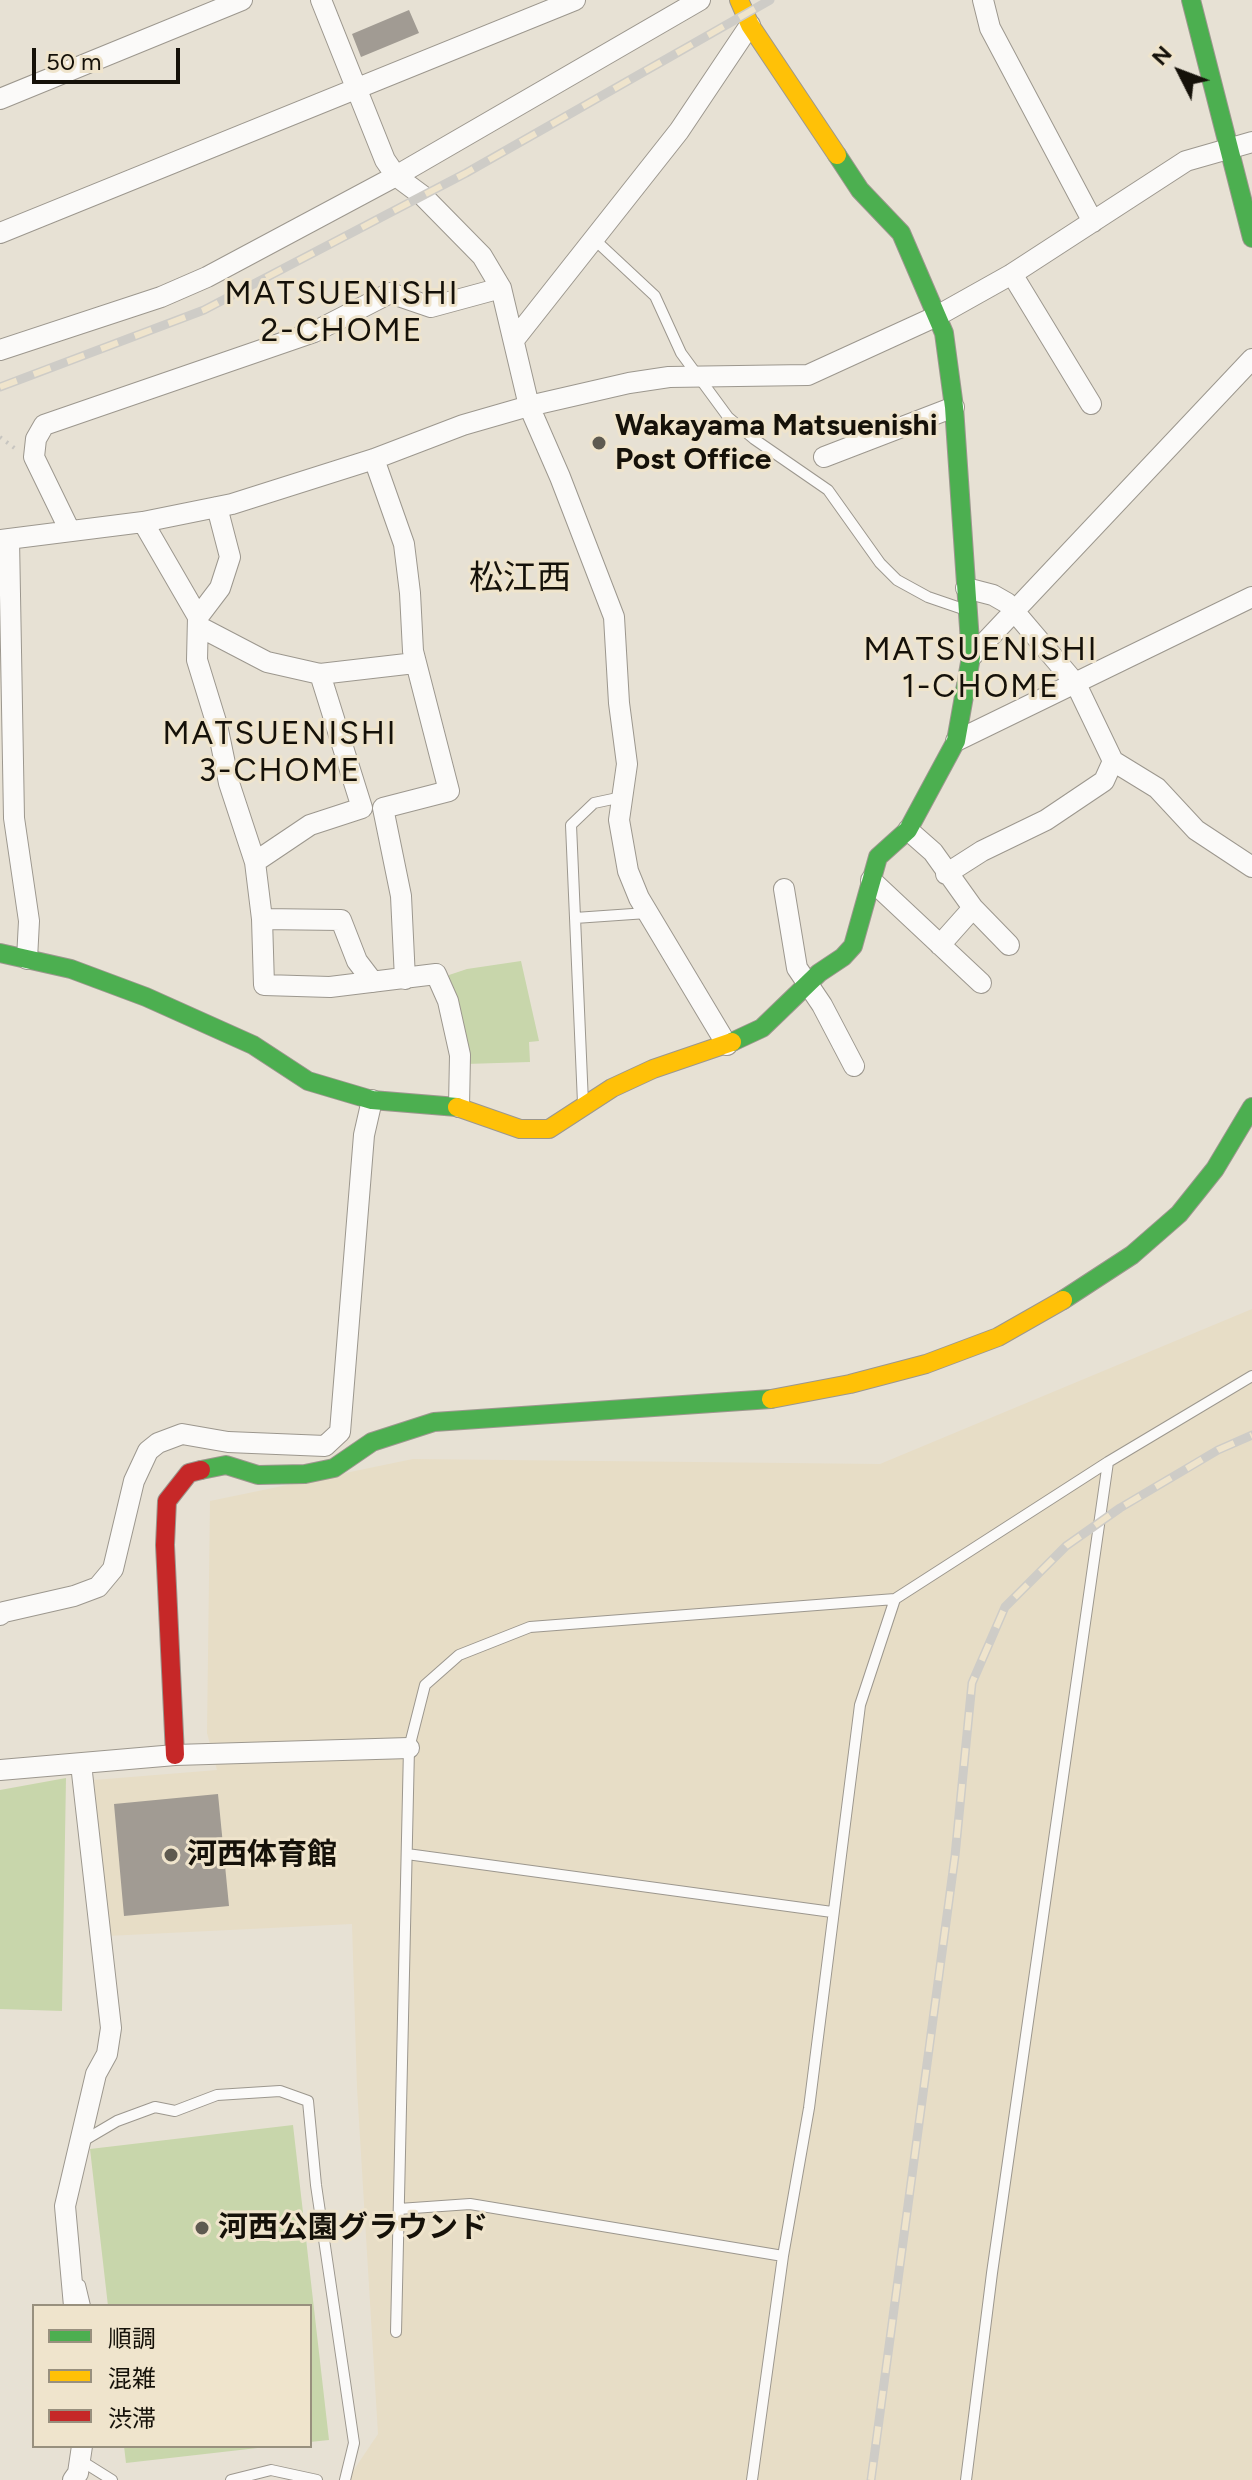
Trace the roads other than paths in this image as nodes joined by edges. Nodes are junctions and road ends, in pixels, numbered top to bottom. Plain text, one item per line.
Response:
1 (242, 0) edge
2 (321, 0) edge
3 (575, 0) edge
4 (700, 0) edge
5 (739, 0) edge
6 (983, 0) edge
7 (1191, 0) edge
8 (750, 25) junction
9 (356, 89) junction
10 (0, 99) edge
11 (1252, 142) edge
12 (1228, 147) junction
13 (396, 176) junction
14 (1093, 222) junction
15 (0, 233) edge
16 (1252, 238) edge
17 (595, 240) junction
18 (1012, 274) junction
19 (501, 288) junction
20 (937, 316) junction
21 (514, 340) junction
22 (0, 350) edge
23 (1252, 359) edge
24 (698, 377) junction
25 (1091, 404) dead end
26 (529, 406) junction
27 (954, 407) junction
28 (824, 457) dead end
29 (374, 459) junction
30 (217, 507) junction
31 (143, 522) junction
32 (70, 531) junction
33 (5, 540) edge
34 (966, 588) junction
35 (1252, 597) edge
36 (968, 611) junction
37 (1014, 611) junction
38 (198, 622) junction
39 (971, 657) junction
40 (415, 663) junction
41 (320, 674) junction
42 (1076, 684) junction
43 (956, 741) junction
44 (1113, 761) junction
45 (622, 797) junction
46 (908, 830) junction
47 (255, 862) junction
48 (1252, 867) edge
49 (946, 874) junction
50 (871, 880) junction
51 (784, 889) dead end
52 (973, 908) junction
53 (647, 913) junction
54 (575, 918) junction
55 (262, 919) junction
56 (940, 945) junction
57 (1009, 945) dead end
58 (0, 953) edge
59 (27, 959) junction
60 (405, 979) junction
61 (373, 982) junction
62 (981, 983) dead end
63 (807, 985) junction
64 (727, 1045) junction
65 (854, 1066) dead end
66 (372, 1100) junction
67 (459, 1107) junction
68 (1252, 1107) edge
69 (583, 1109) junction
70 (1252, 1376) edge
71 (228, 1442) junction
72 (1108, 1462) junction
73 (226, 1465) junction
74 (895, 1599) junction
75 (0, 1615) edge
76 (409, 1748) junction
77 (175, 1755) junction
78 (81, 1764) junction
79 (0, 1770) edge
80 (407, 1854) junction
81 (832, 1912) junction
82 (78, 2144) junction
83 (399, 2209) junction
84 (67, 2228) junction
85 (783, 2256) junction
86 (74, 2304) edge
87 (85, 2304) edge
88 (396, 2332) dead end
89 (79, 2458) edge
90 (112, 2480) edge
91 (231, 2480) edge
92 (317, 2480) edge
93 (345, 2480) edge
94 (752, 2480) edge
95 (966, 2480) edge

1 - 10 street
2 - 9 street
3 - 9 street
4 - 13 street
5 - 8 street
6 - 14 street
7 - 12 street
8 - 17 street
8 - 20 street
9 - 13 street
9 - 15 street
11 - 12 street
12 - 14 street
12 - 16 street
13 - 19 street
13 - 22 street
14 - 18 street
17 - 21 street
17 - 24 lane
18 - 20 street
18 - 25 street
19 - 21 street
19 - 32 street
20 - 24 street
20 - 27 street
21 - 26 street
23 - 37 street
24 - 26 street
24 - 36 lane
26 - 29 street
26 - 45 street
27 - 28 street
27 - 34 street
29 - 30 street
29 - 40 street
30 - 31 street
30 - 38 street
31 - 32 street
31 - 38 street
32 - 33 street
33 - 59 street
34 - 36 street
34 - 37 street
35 - 42 street
36 - 39 street
37 - 39 street
37 - 42 street
38 - 41 street
38 - 47 street
39 - 43 street
40 - 41 street
40 - 60 street
41 - 47 street
42 - 43 street
42 - 44 street
43 - 46 street
44 - 48 street
44 - 49 street
45 - 53 street
45 - 54 lane
46 - 49 street
46 - 50 street
47 - 55 street
49 - 52 street
50 - 56 street
50 - 63 street
51 - 63 street
52 - 56 street
52 - 57 street
53 - 54 lane
53 - 64 street
54 - 69 lane
55 - 61 street
55 - 61 street
56 - 62 street
58 - 59 street
59 - 66 street
60 - 61 street
60 - 67 street
63 - 64 street
63 - 65 street
64 - 69 street
66 - 67 street
66 - 71 street
67 - 69 street
68 - 73 street
70 - 72 lane
71 - 73 street
71 - 75 street
72 - 74 lane
72 - 95 lane
73 - 77 street
74 - 76 lane
74 - 81 lane
76 - 77 street
76 - 80 lane
77 - 78 street
78 - 79 street
78 - 82 street
80 - 81 lane
80 - 83 lane
81 - 85 lane
82 - 84 street
82 - 93 lane
83 - 85 lane
83 - 88 lane
84 - 86 street
84 - 87 lane
85 - 94 lane
89 - 90 lane
91 - 92 lane

